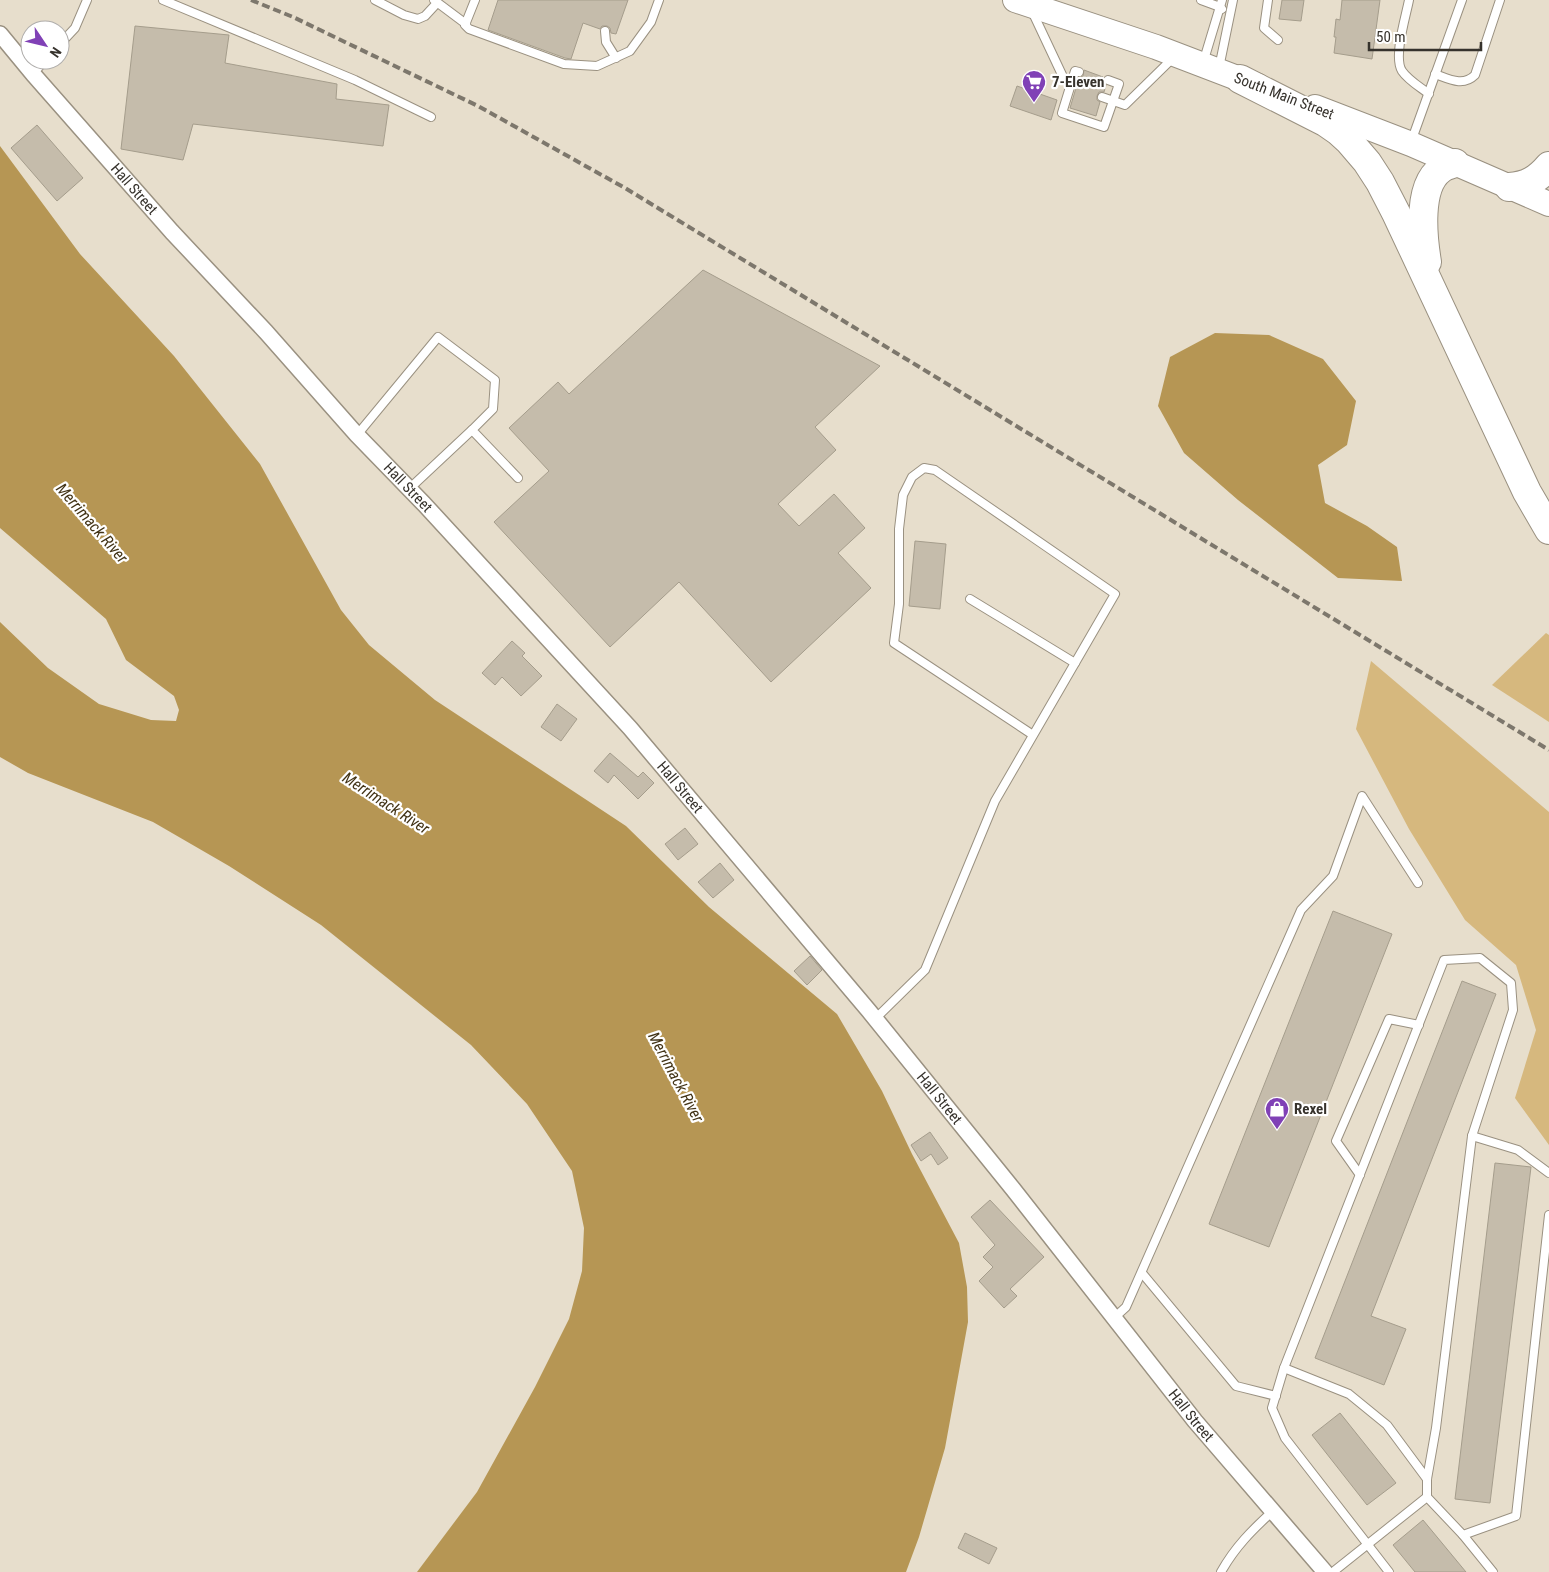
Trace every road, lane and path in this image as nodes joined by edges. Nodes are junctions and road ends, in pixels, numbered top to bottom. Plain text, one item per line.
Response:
1 (87, 0) edge
2 (163, 0) edge
3 (375, 0) edge
4 (475, 0) edge
5 (659, 0) edge
6 (1233, 0) edge
7 (1268, 0) edge
8 (1409, 0) edge
9 (1462, 0) edge
10 (1500, 0) edge
11 (435, 1) edge
12 (1206, 1) edge
13 (1022, 2) edge
14 (1221, 3) edge
15 (1228, 18) junction
16 (466, 24) junction
17 (605, 30) dead end
18 (70, 33) edge
19 (0, 34) edge
20 (1278, 40) dead end
21 (1176, 54) junction
22 (616, 58) junction
23 (36, 70) edge
24 (1220, 71) junction
25 (1079, 72) dead end
26 (32, 74) junction
27 (1436, 74) junction
28 (1108, 80) dead end
29 (1072, 85) junction
30 (1429, 94) junction
31 (1102, 98) dead end
32 (1113, 101) junction
33 (431, 117) dead end
34 (1410, 144) junction
35 (1455, 163) junction
36 (1549, 166) edge
37 (1509, 187) junction
38 (1549, 204) edge
39 (1433, 293) junction
40 (472, 430) junction
41 (356, 435) junction
42 (518, 478) dead end
43 (409, 488) junction
44 (1549, 530) edge
45 (970, 599) dead end
46 (1075, 663) junction
47 (1033, 735) junction
48 (1418, 882) dead end
49 (875, 1019) junction
50 (1418, 1025) junction
51 (1472, 1136) junction
52 (1549, 1173) edge
53 (1360, 1175) junction
54 (1549, 1215) edge
55 (1142, 1273) junction
56 (1114, 1318) junction
57 (1284, 1368) junction
58 (1276, 1396) junction
59 (1428, 1479) junction
60 (1427, 1498) junction
61 (1273, 1511) junction
62 (1463, 1535) junction
63 (1366, 1544) junction
64 (1221, 1572) edge
65 (1325, 1572) edge
66 (1333, 1572) edge
67 (1389, 1572) edge
68 (1493, 1572) edge

1 - 18 lane
2 - 33 lane
3 - 11 lane
4 - 16 lane
5 - 22 lane
6 - 15 lane
7 - 20 lane
8 - 30 lane
9 - 27 lane
10 - 27 lane
11 - 16 lane
12 - 14 lane
13 - 21 main road, South Main Street
13 - 29 lane
14 - 15 lane
14 - 24 lane
15 - 24 lane
16 - 22 lane
17 - 22 lane
19 - 26 street, Hall Street
21 - 24 main road, South Main Street
21 - 32 lane
23 - 26 lane
24 - 34 main road, South Main Street
24 - 39 highway
25 - 29 lane
26 - 41 street, Hall Street
27 - 30 lane
28 - 32 lane
29 - 32 lane
30 - 34 lane
31 - 32 lane
34 - 35 main road, South Main Street
35 - 37 main road, South Main Street
35 - 39 highway
36 - 37 highway
37 - 38 main road, South Main Street
39 - 44 highway
40 - 41 lane
40 - 42 lane
40 - 43 lane
41 - 43 street, Hall Street
43 - 49 street, Hall Street
45 - 46 lane
46 - 47 lane
46 - 47 lane
47 - 49 lane
48 - 55 lane
49 - 56 street, Hall Street
50 - 51 lane
50 - 53 lane
50 - 53 lane
51 - 52 lane
51 - 59 lane
53 - 57 lane
54 - 62 lane
55 - 56 lane
55 - 58 lane
56 - 61 street, Hall Street
57 - 58 lane
57 - 59 lane
58 - 63 lane
59 - 60 lane
60 - 62 lane
60 - 63 lane
61 - 64 lane
61 - 65 street, Hall Street
62 - 68 lane
63 - 66 lane
63 - 67 lane

